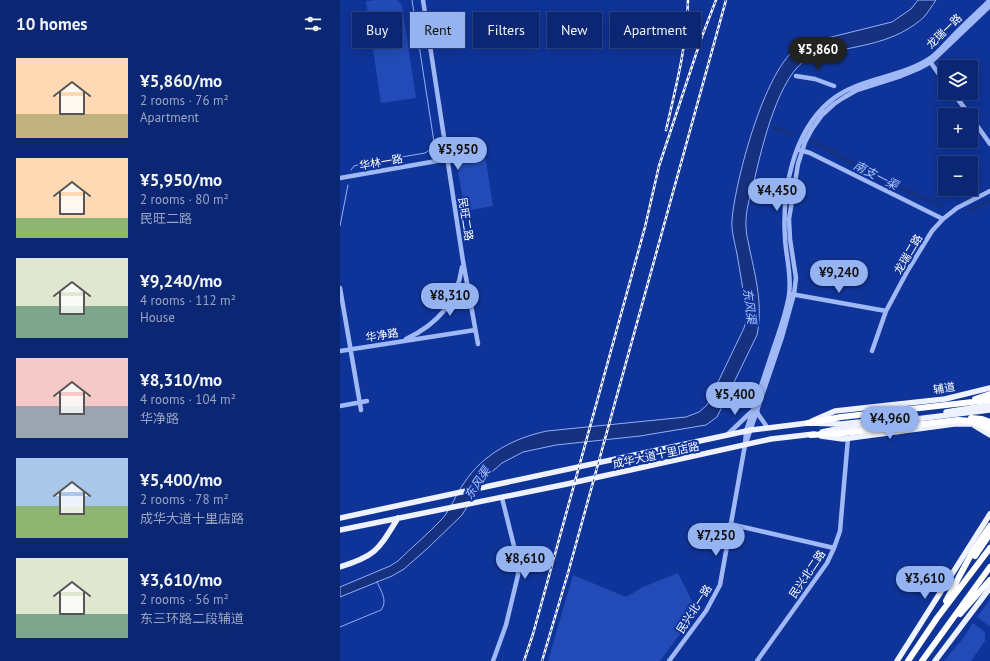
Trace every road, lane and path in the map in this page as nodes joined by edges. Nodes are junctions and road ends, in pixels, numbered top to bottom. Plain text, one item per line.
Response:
1 (424, 0) edge
2 (990, 0) edge
3 (990, 6) edge
4 (930, 60) junction
5 (938, 72) edge
6 (796, 76) dead end
7 (834, 86) dead end
8 (978, 127) edge
9 (990, 144) edge
10 (800, 149) junction
11 (448, 159) junction
12 (340, 178) edge
13 (990, 191) edge
14 (943, 218) junction
15 (463, 261) junction
16 (340, 288) edge
17 (792, 294) junction
18 (886, 310) junction
19 (475, 330) junction
20 (397, 342) junction
21 (478, 344) dead end
22 (350, 350) junction
23 (340, 351) edge
24 (872, 351) dead end
25 (990, 388) edge
26 (990, 394) edge
27 (990, 400) edge
28 (367, 401) dead end
29 (360, 402) junction
30 (964, 403) junction
31 (990, 405) edge
32 (340, 406) edge
33 (361, 410) dead end
34 (755, 410) junction
35 (990, 410) edge
36 (958, 420) junction
37 (808, 423) junction
38 (990, 423) edge
39 (973, 425) junction
40 (768, 427) junction
41 (843, 428) junction
42 (990, 429) edge
43 (748, 430) junction
44 (728, 434) junction
45 (810, 435) joint
46 (990, 435) edge
47 (745, 445) junction
48 (502, 498) junction
49 (990, 514) edge
50 (340, 518) edge
51 (398, 518) junction
52 (730, 524) junction
53 (990, 526) edge
54 (340, 530) edge
55 (990, 534) edge
56 (834, 548) junction
57 (990, 548) edge
58 (975, 551) junction
59 (340, 567) edge
60 (990, 567) edge
61 (990, 580) edge
62 (990, 588) edge
63 (937, 618) junction
64 (949, 624) junction
65 (493, 661) edge
66 (669, 661) edge
67 (756, 661) edge
68 (896, 661) edge
69 (908, 661) edge
70 (922, 661) edge
71 (935, 661) edge

1 - 11 street, 民旺二路
2 - 4 street, 龙瑞一路
3 - 4 street, 龙瑞一路
4 - 5 street
4 - 10 street, 民兴北一路
6 - 7 street
8 - 9 street
10 - 14 street
10 - 17 street, 民兴北一路
11 - 12 street, 华林一路
11 - 15 street, 民旺二路
13 - 14 street, 龙瑞二路
14 - 18 street, 龙瑞二路
15 - 19 street, 民旺二路
15 - 20 street
16 - 22 street
17 - 18 street
17 - 34 street, 民兴北一路
18 - 24 street, 龙瑞二路
19 - 20 street, 华净路
19 - 21 street, 民旺二路
20 - 22 street, 华净路
22 - 23 street, 华净路
22 - 29 street
25 - 37 main road, 辅道
26 - 30 highway
27 - 30 highway
28 - 29 street
29 - 32 street
29 - 33 street
30 - 41 highway
31 - 41 main road
34 - 40 street
34 - 43 street, 民兴北一路
34 - 44 street
35 - 41 main road
36 - 38 highway
36 - 41 highway
36 - 42 highway
37 - 40 main road, 成华大道十里店路
37 - 41 highway
38 - 39 main road
39 - 41 main road
39 - 46 main road
40 - 43 main road, 成华大道十里店路
41 - 45 highway
41 - 56 street, 民兴北二路
43 - 44 main road, 成华大道十里店路
43 - 47 street, 民兴北一路
44 - 50 main road, 成华大道十里店路
45 - 47 main road, 成华大道十里店路
47 - 48 main road, 成华大道十里店路
47 - 52 street, 民兴北一路
48 - 51 main road, 成华大道十里店路
48 - 65 street
49 - 68 main road
51 - 54 main road
51 - 59 main road
52 - 56 street
52 - 66 street, 民兴北一路
53 - 58 highway
55 - 58 highway
56 - 67 street, 民兴北二路
57 - 63 highway
58 - 63 highway
60 - 64 highway
61 - 64 highway
62 - 71 main road
63 - 69 highway
64 - 70 highway

